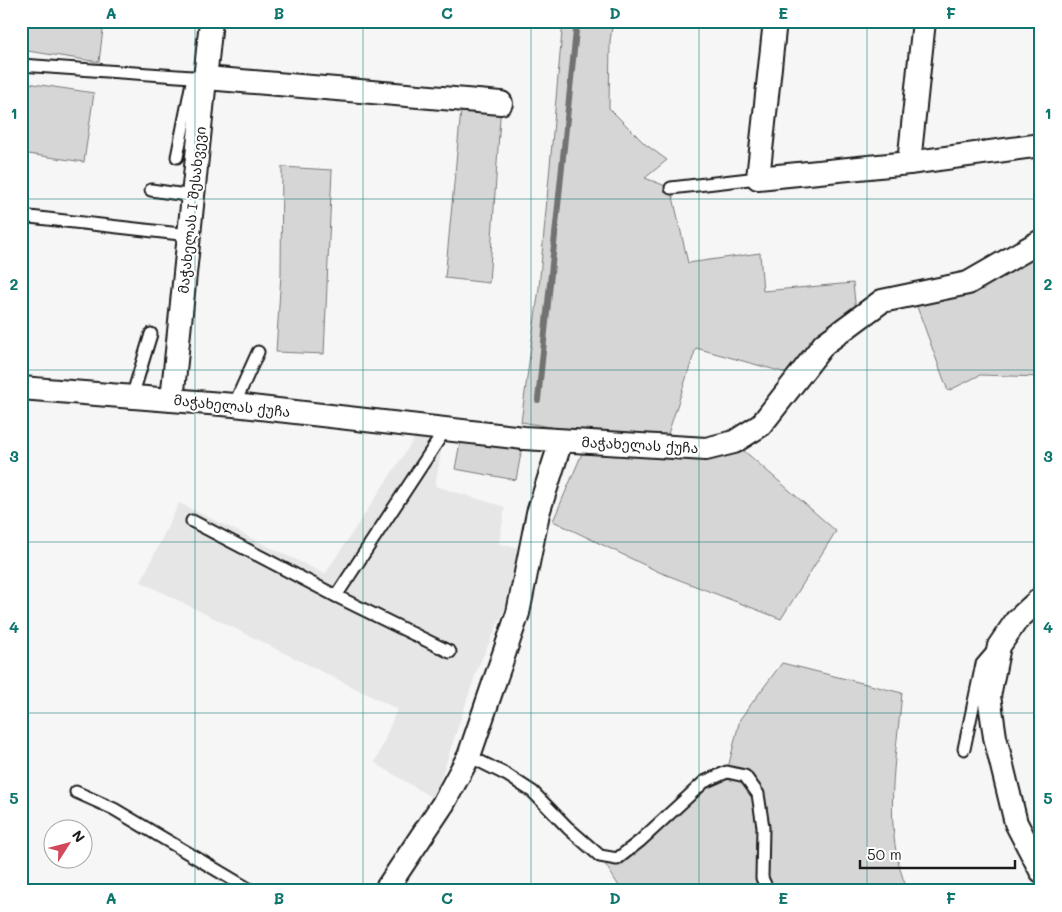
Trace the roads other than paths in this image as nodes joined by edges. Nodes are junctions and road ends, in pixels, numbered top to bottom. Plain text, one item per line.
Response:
1 (211, 21) edge
2 (775, 21) edge
3 (924, 21) edge
4 (21, 65) edge
5 (199, 77) junction
6 (501, 103) dead end
7 (1041, 145) edge
8 (177, 157) dead end
9 (909, 163) junction
10 (758, 178) junction
11 (671, 188) dead end
12 (151, 190) dead end
13 (193, 196) junction
14 (21, 216) edge
15 (189, 235) junction
16 (1039, 245) edge
17 (152, 334) dead end
18 (258, 352) dead end
19 (21, 388) edge
20 (132, 397) junction
21 (172, 400) junction
22 (234, 405) junction
23 (445, 430) junction
24 (561, 442) junction
25 (192, 521) dead end
26 (336, 596) junction
27 (1041, 598) edge
28 (999, 646) junction
29 (450, 652) dead end
30 (964, 749) dead end
31 (469, 756) junction
32 (76, 792) dead end
33 (1041, 871) edge
34 (252, 891) edge
35 (385, 891) edge
36 (768, 891) edge

1 - 5 street, მაჭახელას I შესახვევი
2 - 10 street
3 - 9 street
4 - 5 lane
5 - 6 street
5 - 8 lane
5 - 13 street, მაჭახელას I შესახვევი
7 - 9 street
9 - 10 street
10 - 11 lane
12 - 13 lane
13 - 15 street, მაჭახელას I შესახვევი
14 - 15 lane
15 - 21 street, მაჭახელას I შესახვევი
16 - 24 street, მაჭახელას ქუჩა
17 - 20 lane
18 - 22 lane
19 - 20 street, მაჭახელას ქუჩა
20 - 21 street, მაჭახელას ქუჩა
21 - 22 street, მაჭახელას ქუჩა
22 - 23 street, მაჭახელას ქუჩა
23 - 24 street, მაჭახელას ქუჩა
23 - 26 lane
24 - 31 street
25 - 26 lane
26 - 29 lane
27 - 28 street
28 - 30 lane
28 - 33 street
31 - 35 street
31 - 36 lane
32 - 34 lane

